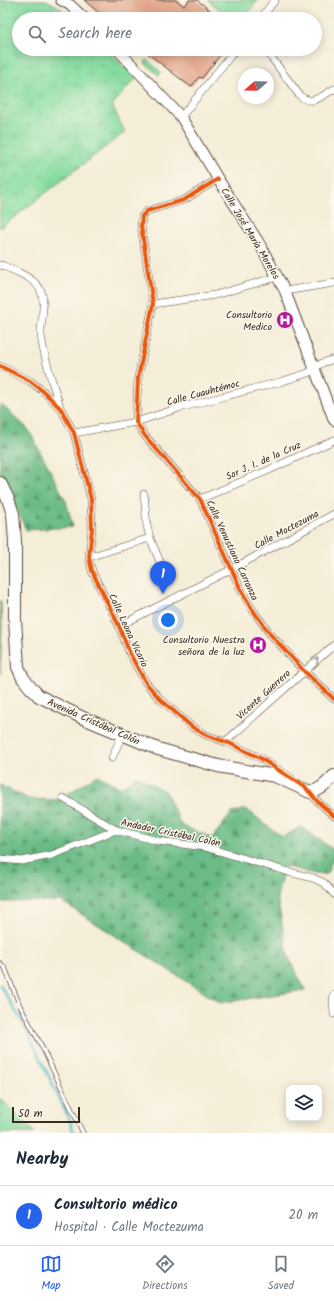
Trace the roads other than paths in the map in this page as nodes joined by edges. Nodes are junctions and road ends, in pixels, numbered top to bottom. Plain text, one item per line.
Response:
1 (61, 0) edge
2 (273, 1) edge
3 (78, 12) edge
4 (265, 12) edge
5 (124, 56) edge
6 (230, 56) edge
7 (270, 56) edge
8 (334, 89) edge
9 (181, 117) junction
10 (218, 179) junction
11 (0, 265) edge
12 (277, 277) junction
13 (334, 283) edge
14 (286, 291) junction
15 (153, 304) junction
16 (334, 359) edge
17 (0, 366) edge
18 (315, 368) junction
19 (61, 409) junction
20 (334, 420) edge
21 (136, 422) junction
22 (74, 434) junction
23 (334, 440) edge
24 (0, 483) edge
25 (144, 494) dead end
26 (200, 499) junction
27 (334, 514) edge
28 (150, 538) junction
29 (89, 557) junction
30 (163, 569) dead end
31 (232, 569) junction
32 (119, 626) junction
33 (334, 645) edge
34 (304, 671) junction
35 (334, 699) edge
36 (122, 735) junction
37 (225, 742) junction
38 (112, 758) dead end
39 (334, 776) edge
40 (310, 792) junction
41 (64, 798) dead end
42 (334, 816) edge
43 (116, 830) junction
44 (0, 859) edge
45 (334, 894) edge
46 (0, 963) edge
47 (334, 995) edge
48 (334, 1014) edge
49 (83, 1133) edge

1 - 3 main road
2 - 4 street
5 - 9 main road, Calle José María Morelos
6 - 9 street
7 - 8 street
9 - 10 main road, Calle José María Morelos
10 - 12 main road, Calle José María Morelos
10 - 15 street
11 - 19 street
12 - 14 main road, Calle José María Morelos
12 - 15 street
13 - 14 street
14 - 18 main road, Calle José María Morelos
15 - 21 street
16 - 18 street, Calle Cuauhtémoc
17 - 19 street, Calle Leona Vicario
18 - 20 main road, Calle José María Morelos
18 - 21 street, Calle Cuauhtémoc
19 - 22 street, Calle Leona Vicario
21 - 22 street, Calle Cuauhtémoc
21 - 26 street, Calle Venustiano Carranza
22 - 29 street, Calle Leona Vicario
23 - 26 street, Sor J. I. de la Cruz
24 - 36 main road, Avenida Cristóbal Colón
25 - 28 street
26 - 31 street, Calle Venustiano Carranza
27 - 31 street, Calle Moctezuma
28 - 29 street
28 - 30 street
29 - 32 street, Calle Leona Vicario
31 - 32 street, Calle Moctezuma
31 - 34 street, Calle Venustiano Carranza
32 - 37 street, Calle Leona Vicario
34 -> 33 street, Vicente Guerrero
34 - 35 street, Calle Venustiano Carranza
34 - 37 street, Vicente Guerrero
36 - 38 street
36 - 40 main road, Avenida Cristóbal Colón
37 - 40 street, Calle Leona Vicario
39 - 40 main road
40 - 42 street, Calle Leona Vicario
41 - 43 street
43 - 44 street, Andador Cristóbal Colón
43 - 45 street, Andador Cristóbal Colón
46 - 49 lane
47 - 48 street

